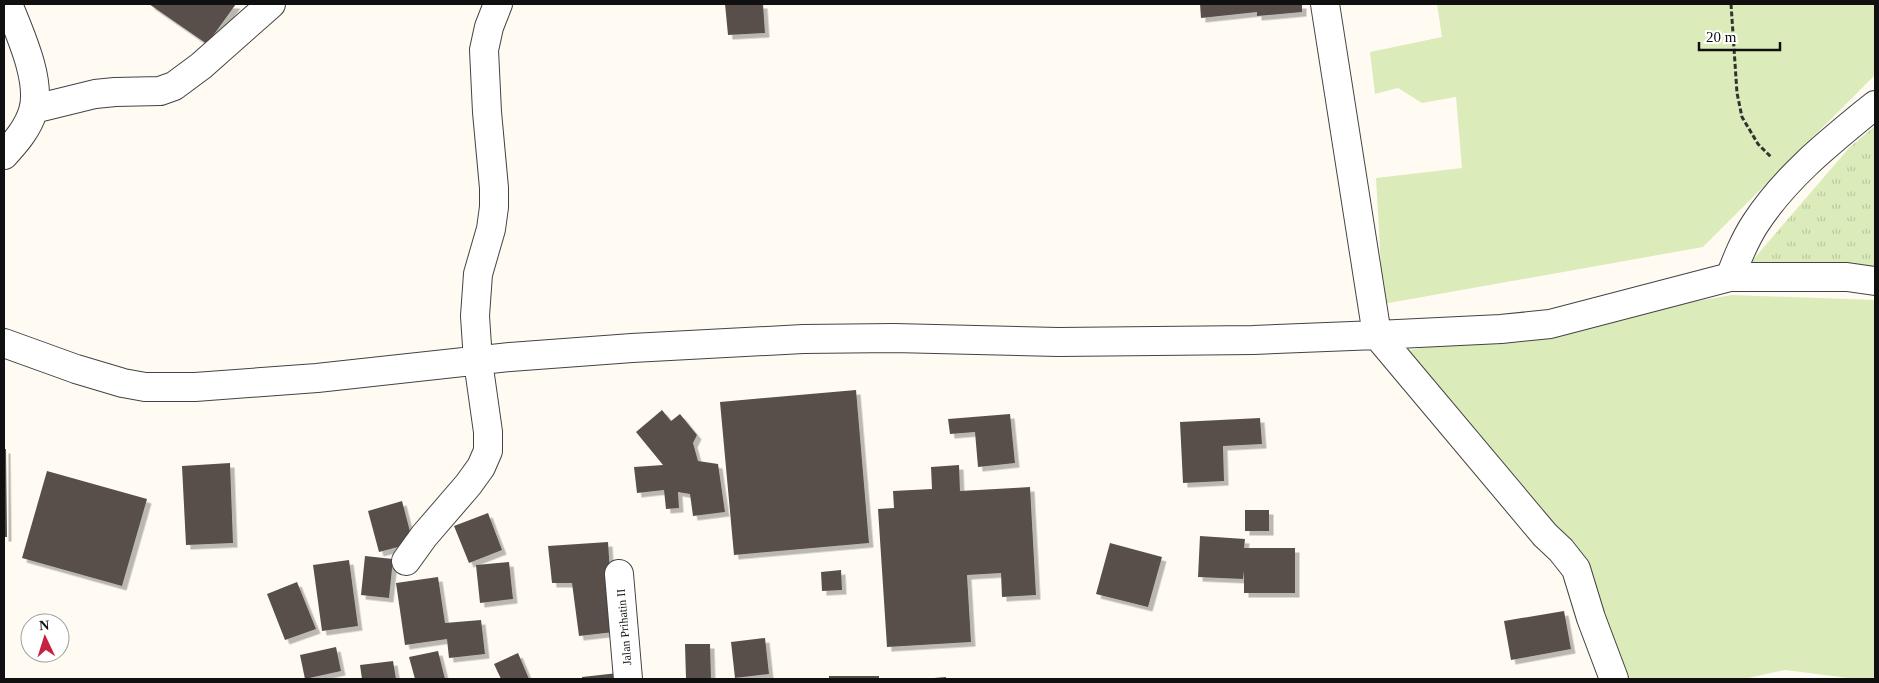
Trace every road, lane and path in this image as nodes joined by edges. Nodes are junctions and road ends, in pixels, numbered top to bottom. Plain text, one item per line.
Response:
1 (8, 4) edge
2 (271, 4) edge
3 (498, 4) edge
4 (1325, 4) edge
5 (1731, 4) edge
6 (1875, 105) edge
7 (34, 109) junction
8 (4, 155) edge
9 (1788, 181) junction
10 (1730, 277) junction
11 (1875, 280) edge
12 (1378, 336) junction
13 (4, 343) edge
14 (491, 359) junction
15 (406, 561) dead end
16 (619, 574) dead end
17 (628, 679) edge
18 (1614, 679) edge

1 - 7 street
2 - 7 street
3 - 14 street
4 - 12 street
5 - 9 path
6 - 9 street
7 - 8 street
9 - 10 street
10 - 11 street
10 - 12 street
12 - 14 street
12 - 18 street
13 - 14 street
14 - 15 street
16 - 17 street, Jalan Prihatin II

